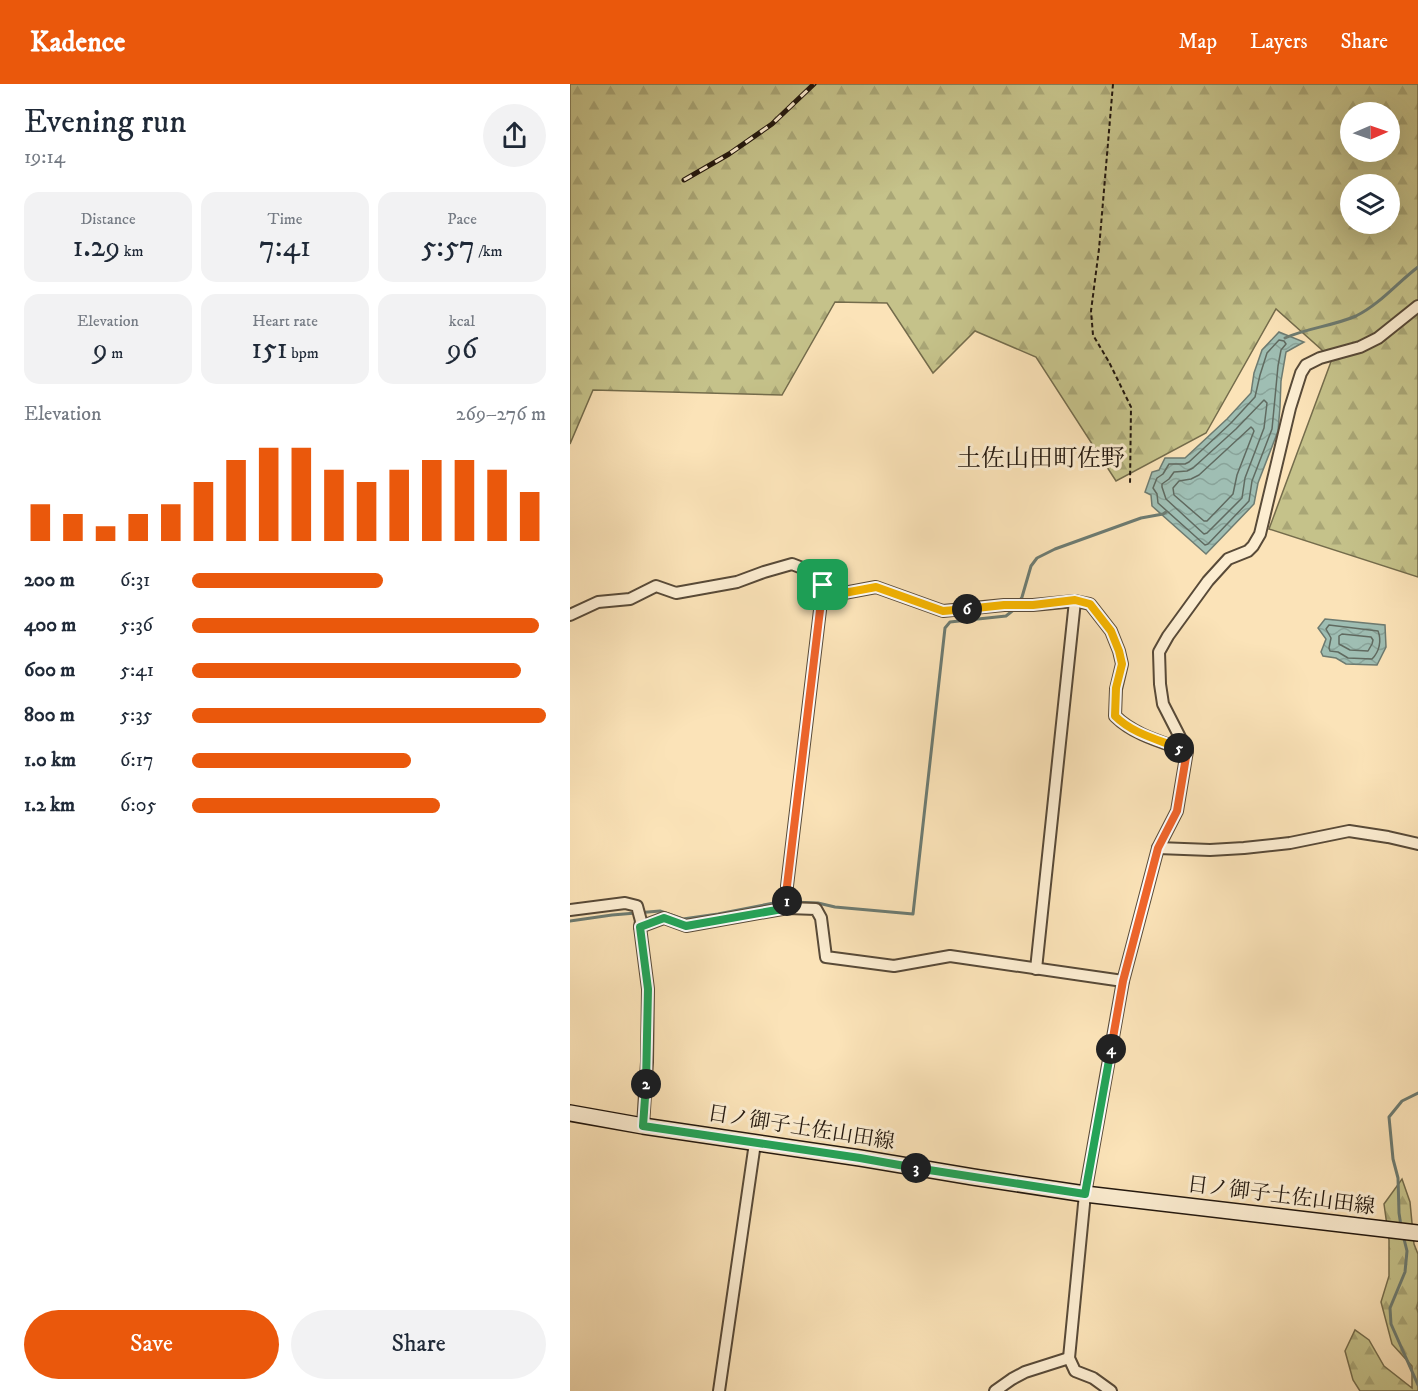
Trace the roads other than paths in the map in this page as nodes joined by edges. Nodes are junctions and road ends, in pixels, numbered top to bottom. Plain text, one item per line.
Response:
1 (1418, 306) edge
2 (823, 585) junction
3 (1075, 600) junction
4 (570, 615) edge
5 (1187, 751) junction
6 (1418, 844) edge
7 (1158, 848) junction
8 (788, 908) junction
9 (570, 910) edge
10 (640, 924) junction
11 (1036, 969) junction
12 (1123, 981) junction
13 (570, 1113) edge
14 (643, 1126) junction
15 (755, 1143) junction
16 (1085, 1194) junction
17 (1407, 1232) edge
18 (1069, 1358) junction
19 (718, 1391) edge
20 (995, 1391) edge
21 (1111, 1391) edge

1 - 5 street
2 - 3 street
2 - 4 street
2 - 8 street
3 - 5 street
3 - 11 street
5 - 7 street
6 - 7 street
7 - 12 street
8 - 10 street
8 - 11 street
9 - 10 street
10 - 14 street
11 - 12 street
12 - 16 street
13 - 14 main road, 日ノ御子土佐山田線
14 - 15 main road, 日ノ御子土佐山田線
15 - 16 main road, 日ノ御子土佐山田線
15 - 19 street
16 - 17 main road, 日ノ御子土佐山田線
16 - 18 street
18 - 20 street
18 - 21 street

